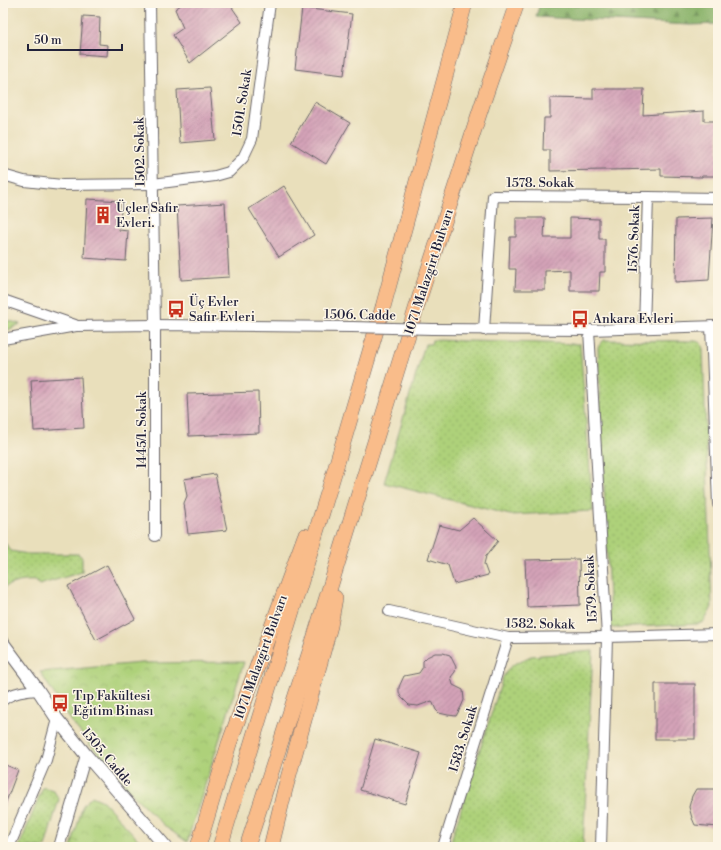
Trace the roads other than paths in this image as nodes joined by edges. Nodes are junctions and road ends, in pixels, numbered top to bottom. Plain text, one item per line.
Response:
1 (150, 3) edge
2 (270, 3) edge
3 (465, 3) edge
4 (517, 3) edge
5 (3, 175) edge
6 (153, 184) junction
7 (648, 197) junction
8 (718, 198) edge
9 (3, 300) edge
10 (155, 325) junction
11 (76, 326) junction
12 (714, 326) edge
13 (644, 328) junction
14 (484, 330) junction
15 (589, 330) junction
16 (3, 339) edge
17 (717, 446) edge
18 (335, 470) junction
19 (718, 504) edge
20 (155, 536) dead end
21 (344, 542) junction
22 (389, 611) dead end
23 (718, 634) edge
24 (607, 637) junction
25 (508, 638) junction
26 (3, 643) edge
27 (38, 690) junction
28 (3, 700) edge
29 (57, 719) junction
30 (86, 755) junction
31 (199, 844) edge
32 (9, 847) edge
33 (59, 847) edge
34 (166, 847) edge
35 (220, 847) edge
36 (247, 847) edge
37 (271, 847) edge
38 (443, 847) edge
39 (601, 847) edge

1 - 6 street, 1502. Sokak
2 - 6 street, 1501. Sokak
3 - 18 main road, 1071 Malazgirt Bulvarı
4 - 21 main road, 1071 Malazgirt Bulvarı
5 - 6 street, 1501. Sokak
6 - 10 street, 1502. Sokak
7 - 8 street, 1576. Sokak
7 - 13 street, 1576. Sokak
7 - 14 street, 1578. Sokak
9 - 11 street
10 - 11 street, 1506. Cadde
10 - 14 street, 1506. Cadde, bridge
10 - 20 street, 1445/1. Sokak
11 - 16 street, 1506. Cadde
12 - 13 street, 1506. Cadde
12 - 17 street
13 - 15 street, 1506. Cadde
14 - 15 street, 1506. Cadde
15 - 24 street, 1579. Sokak
17 - 19 street
18 - 31 main road, 1071 Malazgirt Bulvarı
18 - 35 main road, 1071 Malazgirt Bulvarı
21 - 36 main road, 1071 Malazgirt Bulvarı
21 - 37 main road, 1071 Malazgirt Bulvarı
22 - 25 street, 1582. Sokak
23 - 24 street, 1582. Sokak
24 - 25 street, 1582. Sokak
24 - 39 street, 1579. Sokak
25 - 38 street, 1583. Sokak
26 - 27 street, 1505. Cadde
27 - 28 street
27 - 29 street, 1505. Cadde
29 - 30 street, 1505. Cadde
29 - 32 street
30 - 33 street
30 - 34 street, 1505. Cadde

